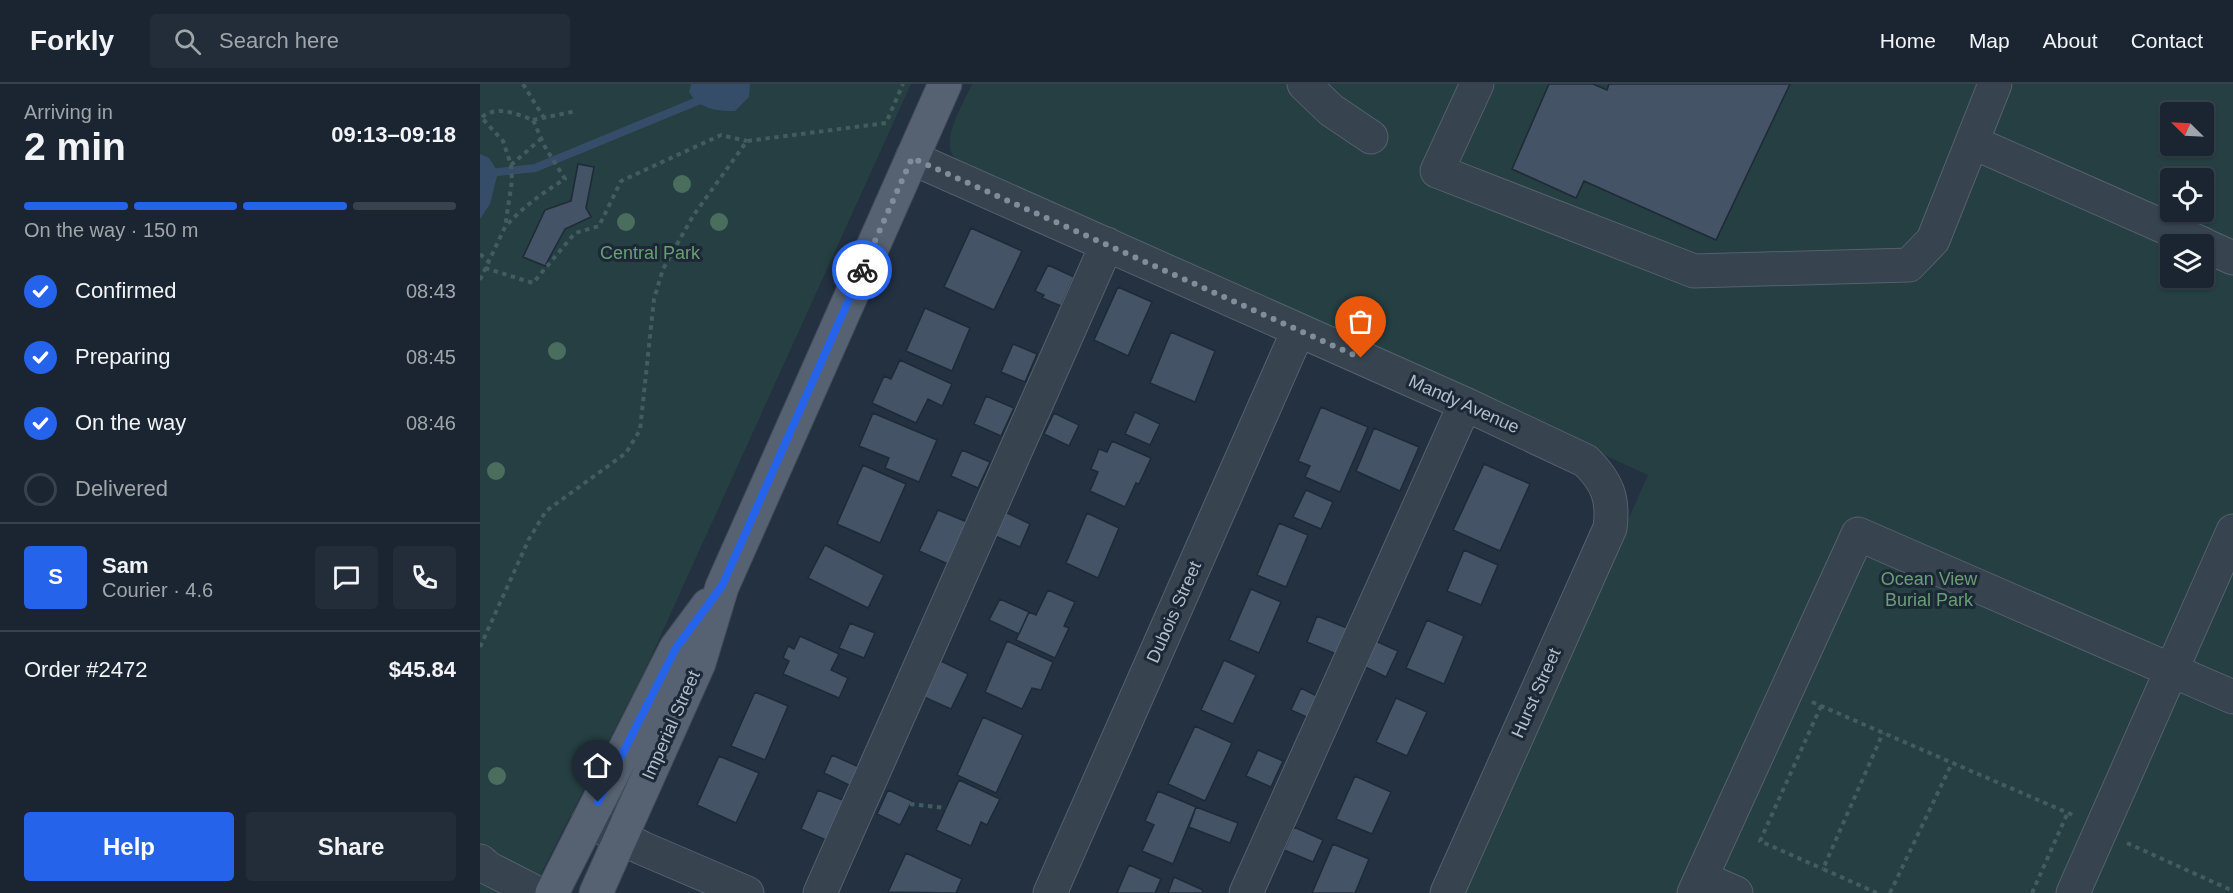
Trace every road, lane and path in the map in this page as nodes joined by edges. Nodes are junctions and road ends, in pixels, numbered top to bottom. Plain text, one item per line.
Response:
1 (523, 84) edge
2 (903, 84) edge
3 (945, 84) edge
4 (1304, 84) edge
5 (1477, 84) edge
6 (1995, 84) edge
7 (576, 111) dead end
8 (481, 117) edge
9 (544, 118) junction
10 (533, 120) junction
11 (1371, 137) dead end
12 (542, 138) junction
13 (747, 141) junction
14 (1972, 142) junction
15 (912, 158) junction
16 (511, 165) junction
17 (505, 227) junction
18 (2178, 234) edge
19 (1107, 244) junction
20 (2214, 250) edge
21 (480, 254) edge
22 (2233, 258) edge
23 (488, 261) junction
24 (485, 268) junction
25 (480, 280) edge
26 (1298, 331) junction
27 (1465, 404) junction
28 (1608, 490) joint
29 (2233, 531) edge
30 (722, 586) junction
31 (480, 647) edge
32 (2171, 670) junction
33 (1786, 690) junction
34 (2233, 698) edge
35 (1821, 706) junction
36 (1883, 733) junction
37 (1953, 763) junction
38 (910, 804) dead end
39 (946, 808) dead end
40 (2068, 812) junction
41 (588, 821) junction
42 (2100, 832) junction
43 (621, 837) junction
44 (480, 861) edge
45 (1823, 869) junction
46 (1698, 885) edge
47 (2233, 891) edge
48 (537, 893) edge
49 (552, 893) edge
50 (596, 893) edge
51 (747, 893) edge
52 (819, 893) edge
53 (1050, 893) edge
54 (1246, 893) edge
55 (1447, 893) edge
56 (1736, 893) edge
57 (1877, 893) edge
58 (1890, 893) edge
59 (2032, 893) edge
60 (2073, 893) edge

1 - 9 path
2 - 13 path
3 - 15 main road, Imperial Street
4 - 11 street
5 - 14 street
6 - 14 street
7 - 9 path
8 - 10 path
8 - 16 path
9 - 10 path
10 - 12 path
12 - 16 path
12 - 17 path
13 - 24 path
13 - 31 path
14 - 18 street
15 - 19 street, Mandy Avenue
15 - 30 main road, Imperial Street
16 - 17 path
17 - 23 path
19 - 26 street, Mandy Avenue
19 - 52 street
20 - 22 street
21 - 23 path
23 - 24 path
24 - 25 path
26 - 27 street, Mandy Avenue
26 - 53 street, Dubois Street
27 - 28 street, Mandy Avenue
27 - 54 street
28 - 55 street, Hurst Street
29 - 32 street
30 - 41 main road, Imperial Street
30 - 43 main road, Imperial Street
32 - 33 street
32 - 34 street
32 - 42 street
33 - 35 path
33 - 46 street
35 - 36 path
35 - 45 path
36 - 37 path
36 - 45 path
37 - 40 path
37 - 58 path
38 - 39 path
40 - 42 path
40 - 59 path
41 - 43 street
41 - 49 main road, Imperial Street
42 - 47 path
42 - 60 street
43 - 50 main road, Imperial Street
43 - 51 street
44 - 48 street
45 - 57 path
46 - 56 street

